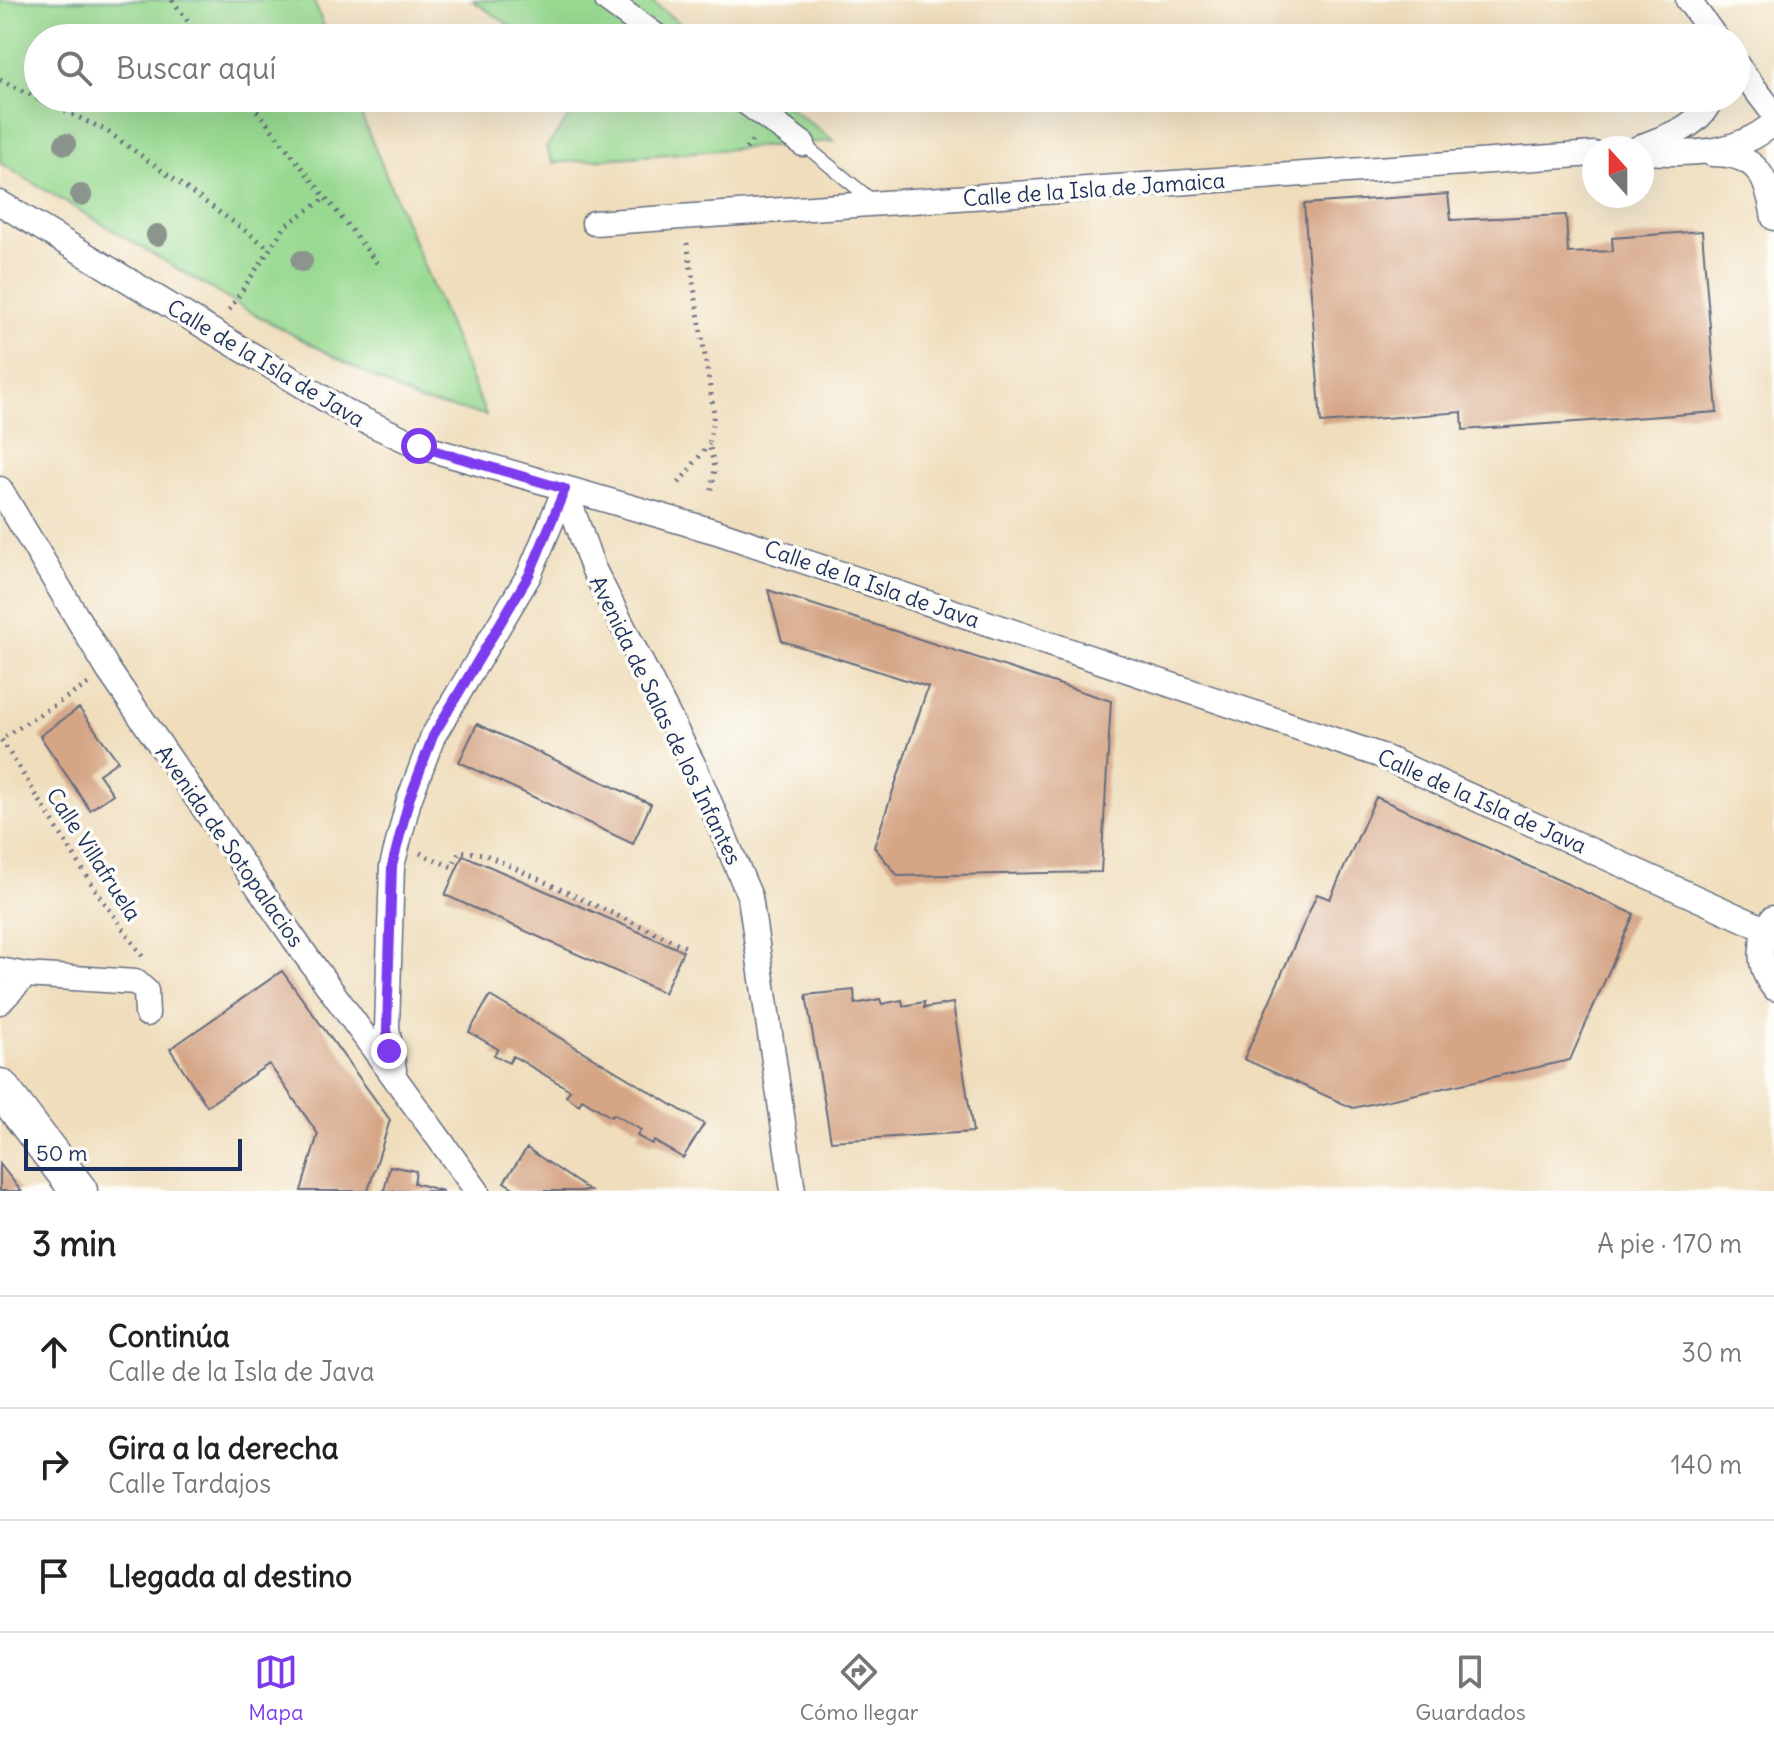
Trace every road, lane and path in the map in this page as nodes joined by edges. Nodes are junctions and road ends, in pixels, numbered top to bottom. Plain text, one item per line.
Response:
1 (172, 0) edge
2 (607, 0) edge
3 (190, 24) edge
4 (640, 24) edge
5 (0, 80) edge
6 (1750, 82) edge
7 (24, 91) edge
8 (67, 112) edge
9 (258, 112) edge
10 (759, 112) edge
11 (1702, 112) edge
12 (1774, 114) edge
13 (1774, 123) edge
14 (1654, 142) edge
15 (803, 144) joint
16 (1654, 152) edge
17 (1701, 154) junction
18 (1582, 155) edge
19 (326, 198) junction
20 (0, 203) edge
21 (877, 204) junction
22 (1774, 218) edge
23 (594, 223) dead end
24 (687, 243) dead end
25 (269, 248) junction
26 (377, 263) dead end
27 (229, 310) dead end
28 (709, 444) junction
29 (679, 483) dead end
30 (0, 489) edge
31 (565, 489) junction
32 (711, 494) dead end
33 (109, 671) junction
34 (1, 739) edge
35 (408, 848) dead end
36 (1771, 926) edge
37 (690, 949) dead end
38 (0, 970) edge
39 (26, 975) junction
40 (136, 982) junction
41 (1774, 988) edge
42 (0, 1002) edge
43 (147, 1014) dead end
44 (396, 1078) junction
45 (0, 1087) edge
46 (79, 1191) edge
47 (477, 1191) edge
48 (793, 1191) edge

1 - 3 path
2 - 4 street
5 - 7 path
6 - 12 street
8 - 25 path
9 - 19 path
10 - 15 street
11 - 14 street
13 - 17 street
15 - 21 lane
16 - 17 street
17 - 22 street
18 - 21 street, Calle de la Isla de Jamaica
19 - 25 path
19 - 26 path
20 - 31 street, Calle de la Isla de Java
21 - 23 street, Calle de la Isla de Jamaica
24 - 28 path
25 - 27 path
28 - 29 path
28 - 32 path
30 - 33 street, Avenida de Sotopalacios
31 - 36 street, Calle de la Isla de Java
31 - 44 street
31 - 48 street, Avenida de Salas de los Infantes
33 - 34 path
33 - 44 street, Avenida de Sotopalacios
34 - 40 path, Calle Villafruela
35 - 37 path
36 - 41 street, Calle de la Isla de Java
38 - 39 street
39 - 40 street
39 - 42 street
40 - 43 street
44 - 47 street, Avenida de Sotopalacios
45 - 46 main road

